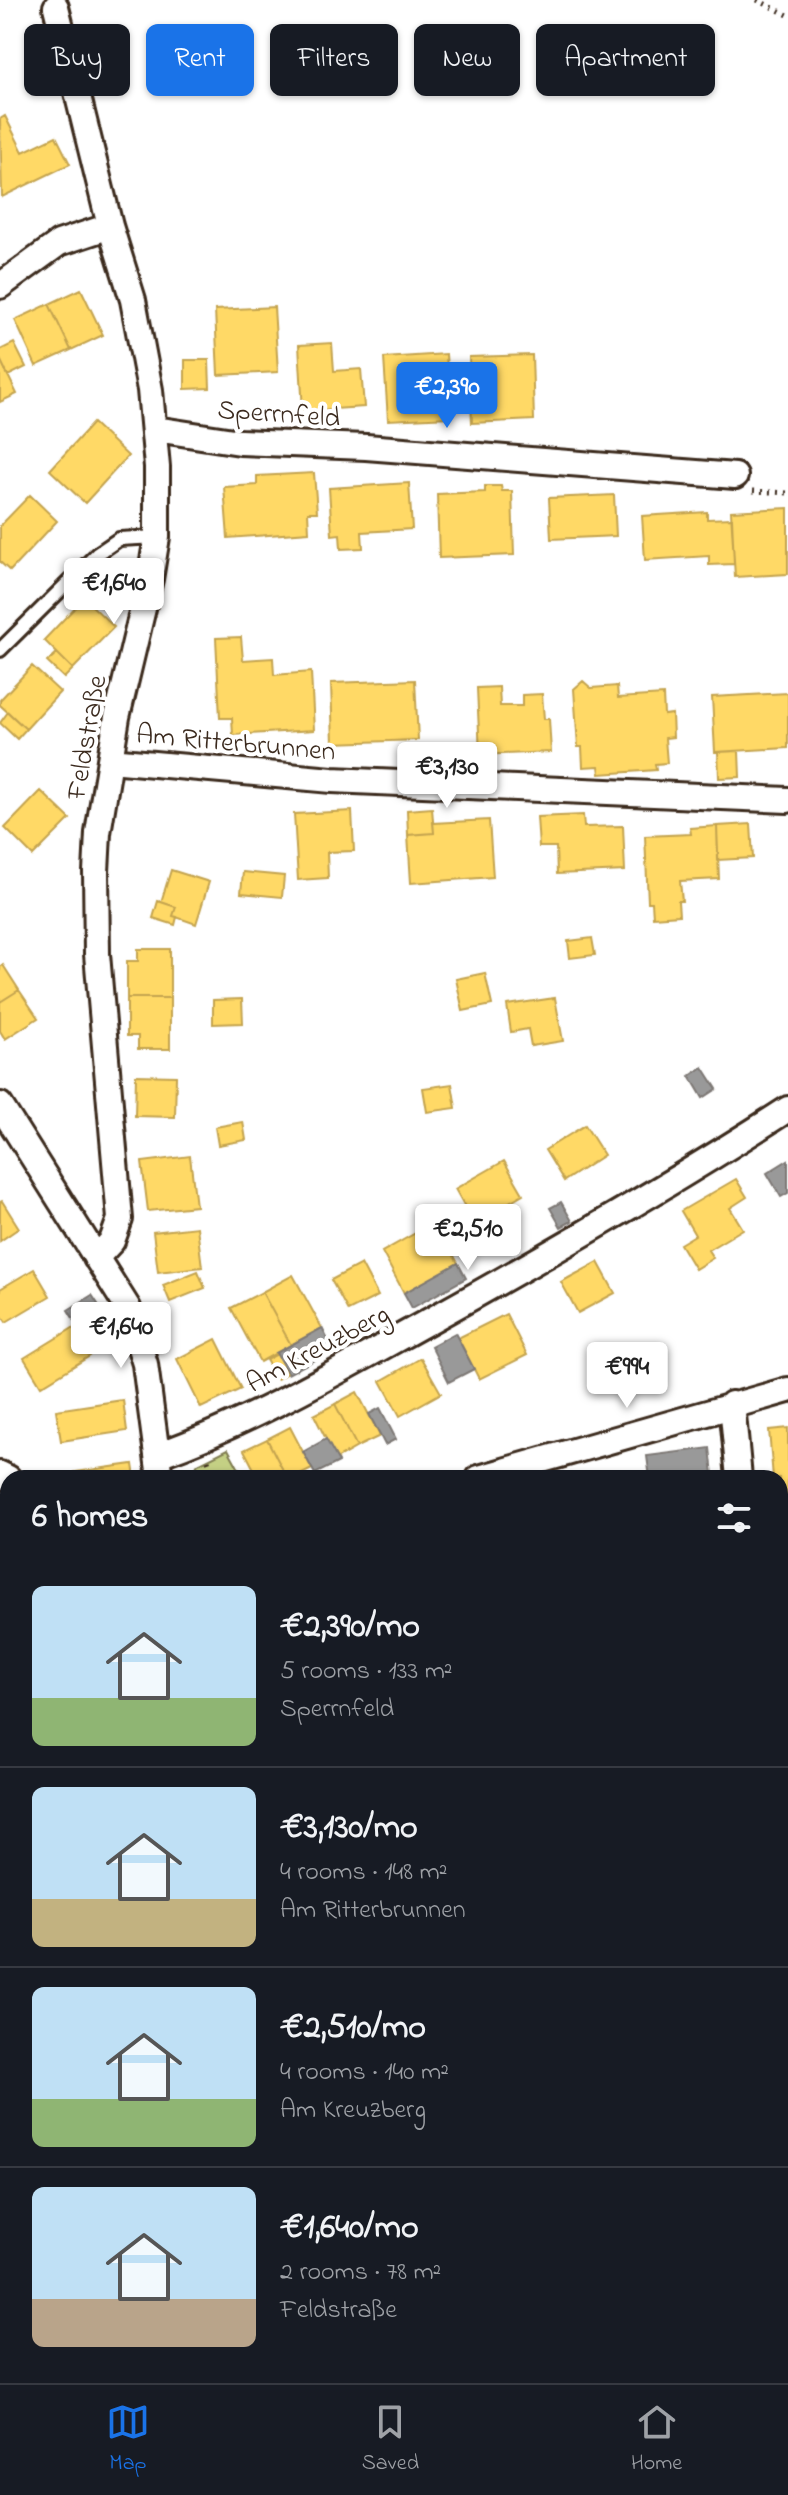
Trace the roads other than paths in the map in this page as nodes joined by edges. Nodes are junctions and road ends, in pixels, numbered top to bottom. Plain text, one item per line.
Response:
1 (56, 3) edge
2 (110, 226) junction
3 (0, 286) edge
4 (155, 429) junction
5 (735, 476) dead end
6 (157, 537) junction
7 (0, 650) edge
8 (110, 760) junction
9 (788, 800) edge
10 (0, 1105) edge
11 (788, 1109) edge
12 (96, 1258) junction
13 (788, 1390) edge
14 (732, 1404) junction
15 (159, 1466) edge
16 (506, 1470) edge
17 (738, 1470) edge

1 - 2 street, Feldstraße
2 - 3 street
2 - 4 street, Feldstraße
4 - 5 street, Sperrnfeld
4 - 6 street, Feldstraße
6 - 7 lane
6 - 8 street, Feldstraße
8 - 9 street, Am Ritterbrunnen
8 - 12 street, Feldstraße
10 - 12 street
11 - 15 street, Am Kreuzberg
12 - 15 street
13 - 14 street
14 - 16 street
14 - 17 street

